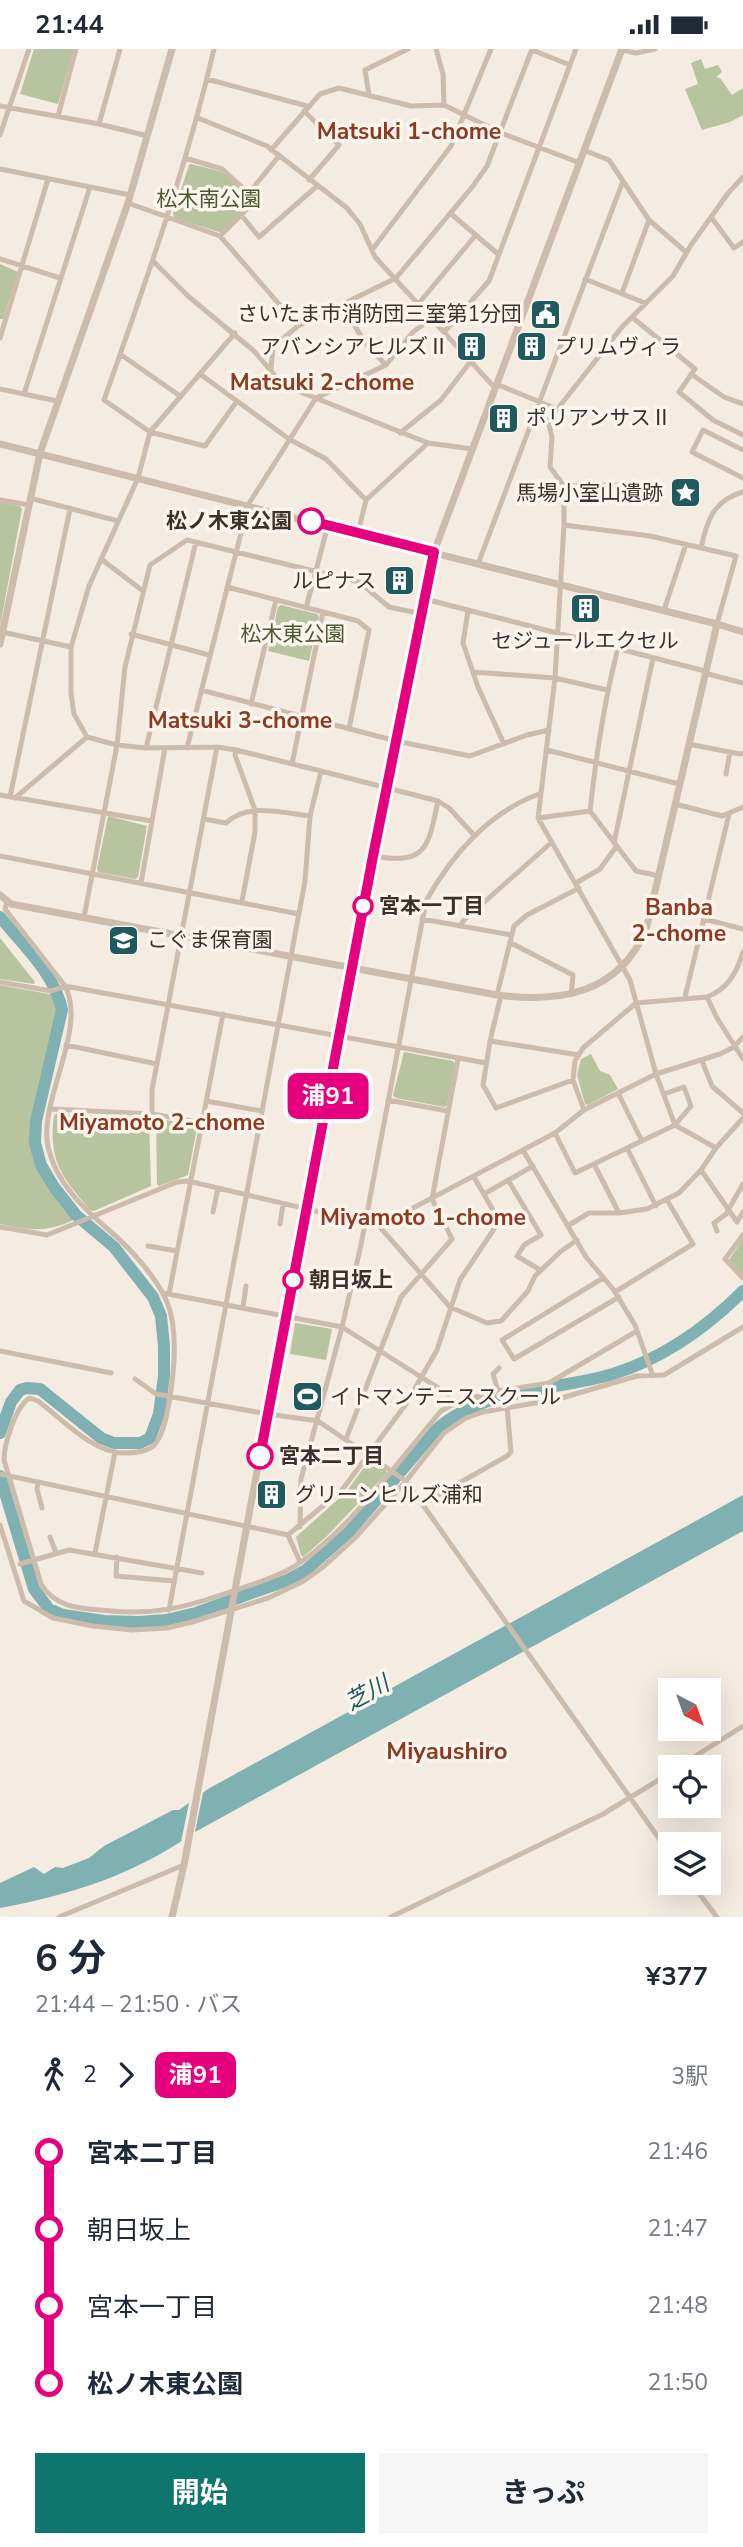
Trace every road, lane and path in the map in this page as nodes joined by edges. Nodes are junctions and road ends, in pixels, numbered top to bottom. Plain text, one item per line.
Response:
1 (29, 49) edge
2 (76, 49) edge
3 (120, 49) edge
4 (172, 49) edge
5 (214, 49) edge
6 (408, 49) edge
7 (436, 49) edge
8 (491, 49) edge
9 (576, 49) edge
10 (622, 49) edge
11 (655, 49) edge
12 (532, 50) edge
13 (570, 65) junction
14 (207, 79) junction
15 (369, 95) junction
16 (444, 105) junction
17 (0, 106) edge
18 (9, 107) junction
19 (305, 108) junction
20 (464, 115) junction
21 (58, 116) junction
22 (198, 118) junction
23 (99, 124) junction
24 (501, 133) junction
25 (0, 135) edge
26 (148, 136) junction
27 (539, 148) junction
28 (271, 150) junction
29 (586, 151) junction
30 (279, 156) junction
31 (186, 158) junction
32 (580, 163) junction
33 (0, 169) edge
34 (743, 178) edge
35 (48, 179) junction
36 (309, 180) junction
37 (623, 181) junction
38 (317, 186) junction
39 (90, 187) junction
40 (248, 193) junction
41 (131, 195) junction
42 (128, 203) junction
43 (450, 213) junction
44 (242, 216) junction
45 (167, 217) junction
46 (711, 217) junction
47 (649, 220) junction
48 (220, 236) junction
49 (475, 236) junction
50 (743, 241) edge
51 (372, 250) junction
52 (687, 252) junction
53 (498, 254) junction
54 (0, 259) edge
55 (153, 261) junction
56 (22, 266) junction
57 (60, 278) junction
58 (396, 278) junction
59 (585, 279) junction
60 (622, 293) junction
61 (419, 303) junction
62 (645, 303) junction
63 (342, 305) junction
64 (632, 317) junction
65 (432, 318) junction
66 (2, 323) edge
67 (298, 326) junction
68 (445, 331) junction
69 (234, 333) junction
70 (0, 338) edge
71 (120, 354) junction
72 (471, 361) junction
73 (386, 365) junction
74 (271, 369) junction
75 (200, 374) junction
76 (691, 374) junction
77 (496, 386) junction
78 (0, 389) edge
79 (24, 394) junction
80 (180, 396) junction
81 (316, 398) junction
82 (57, 401) junction
83 (237, 401) junction
84 (539, 401) junction
85 (743, 404) edge
86 (557, 409) junction
87 (150, 432) junction
88 (400, 433) junction
89 (743, 435) edge
90 (289, 439) junction
91 (428, 443) junction
92 (0, 444) edge
93 (472, 449) junction
94 (743, 450) edge
95 (40, 453) junction
96 (138, 478) junction
97 (743, 478) edge
98 (616, 485) dead end
99 (564, 486) junction
100 (743, 492) edge
101 (0, 500) edge
102 (366, 500) junction
103 (29, 502) junction
104 (248, 505) junction
105 (70, 509) junction
106 (118, 521) junction
107 (564, 525) junction
108 (328, 526) junction
109 (358, 533) junction
110 (196, 542) junction
111 (686, 544) junction
112 (701, 548) junction
113 (236, 551) junction
114 (434, 552) junction
115 (101, 559) junction
116 (478, 564) junction
117 (316, 572) junction
118 (561, 584) junction
119 (226, 587) junction
120 (143, 591) junction
121 (276, 600) junction
122 (425, 600) junction
123 (306, 608) junction
124 (664, 610) junction
125 (468, 611) junction
126 (323, 612) junction
127 (422, 614) junction
128 (717, 624) junction
129 (2, 632) junction
130 (743, 632) edge
131 (559, 633) junction
132 (131, 634) junction
133 (42, 640) junction
134 (0, 643) edge
135 (171, 645) junction
136 (71, 647) junction
137 (618, 648) junction
138 (209, 655) junction
139 (653, 658) junction
140 (473, 672) junction
141 (704, 672) junction
142 (555, 678) junction
143 (743, 683) edge
144 (201, 690) junction
145 (607, 690) junction
146 (251, 704) junction
147 (301, 718) junction
148 (349, 729) junction
149 (549, 730) junction
150 (87, 737) junction
151 (396, 741) junction
152 (504, 744) junction
153 (688, 744) junction
154 (117, 745) junction
155 (217, 747) junction
156 (146, 748) junction
157 (165, 748) junction
158 (187, 748) junction
159 (236, 750) junction
160 (547, 750) junction
161 (730, 752) junction
162 (743, 753) edge
163 (595, 762) junction
164 (292, 764) junction
165 (321, 771) junction
166 (629, 771) junction
167 (726, 774) dead end
168 (679, 784) junction
169 (387, 788) junction
170 (539, 794) junction
171 (0, 795) edge
172 (13, 797) junction
173 (438, 801) junction
174 (675, 804) junction
175 (743, 807) edge
176 (255, 810) junction
177 (590, 811) junction
178 (103, 814) junction
179 (729, 814) junction
180 (310, 816) junction
181 (538, 818) junction
182 (204, 819) junction
183 (152, 821) junction
184 (474, 835) junction
185 (552, 842) junction
186 (615, 845) junction
187 (0, 856) edge
188 (373, 856) junction
189 (92, 874) junction
190 (659, 876) junction
191 (141, 883) junction
192 (577, 886) junction
193 (189, 891) junction
194 (0, 895) edge
195 (242, 901) junction
196 (7, 902) junction
197 (299, 914) junction
198 (84, 917) junction
199 (422, 919) junction
200 (704, 919) junction
201 (460, 926) junction
202 (743, 929) edge
203 (181, 936) junction
204 (511, 939) junction
205 (743, 952) edge
206 (291, 957) junction
207 (622, 966) junction
208 (352, 968) junction
209 (412, 979) junction
210 (0, 982) edge
211 (65, 986) junction
212 (499, 995) junction
213 (570, 995) junction
214 (685, 997) junction
215 (707, 997) junction
216 (636, 1003) junction
217 (169, 1004) junction
218 (223, 1014) junction
219 (278, 1025) junction
220 (340, 1037) junction
221 (743, 1037) edge
222 (490, 1041) junction
223 (66, 1045) junction
224 (734, 1047) junction
225 (398, 1048) junction
226 (579, 1055) junction
227 (458, 1059) junction
228 (743, 1059) edge
229 (702, 1061) junction
230 (157, 1063) junction
231 (486, 1063) junction
232 (656, 1074) junction
233 (573, 1080) junction
234 (618, 1093) junction
235 (664, 1094) junction
236 (388, 1100) junction
237 (206, 1101) junction
238 (51, 1109) junction
239 (584, 1110) junction
240 (262, 1111) junction
241 (448, 1111) junction
242 (152, 1114) junction
243 (743, 1115) edge
244 (202, 1123) junction
245 (675, 1125) junction
246 (555, 1133) junction
247 (642, 1141) junction
248 (627, 1148) junction
249 (716, 1148) junction
250 (523, 1150) junction
251 (594, 1164) junction
252 (533, 1166) junction
253 (701, 1170) junction
254 (474, 1177) junction
255 (508, 1180) junction
256 (191, 1181) junction
257 (743, 1184) edge
258 (218, 1188) junction
259 (484, 1194) junction
260 (246, 1195) junction
261 (432, 1199) junction
262 (667, 1200) junction
263 (283, 1204) junction
264 (656, 1206) junction
265 (306, 1207) junction
266 (728, 1208) junction
267 (213, 1212) dead end
268 (743, 1212) edge
269 (619, 1213) junction
270 (90, 1218) junction
271 (737, 1222) junction
272 (365, 1223) junction
273 (280, 1224) dead end
274 (569, 1225) junction
275 (379, 1226) junction
276 (0, 1227) edge
277 (717, 1231) dead end
278 (743, 1234) edge
279 (577, 1240) junction
280 (148, 1246) dead end
281 (177, 1251) junction
282 (540, 1270) junction
283 (421, 1274) junction
284 (603, 1278) junction
285 (743, 1278) edge
286 (246, 1286) dead end
287 (165, 1293) junction
288 (617, 1295) junction
289 (225, 1304) junction
290 (243, 1307) junction
291 (450, 1307) junction
292 (286, 1316) junction
293 (342, 1327) junction
294 (743, 1327) edge
295 (637, 1331) junction
296 (0, 1350) edge
297 (380, 1351) junction
298 (499, 1368) dead end
299 (111, 1373) dead end
300 (653, 1376) junction
301 (422, 1378) junction
302 (135, 1379) dead end
303 (498, 1391) junction
304 (169, 1396) junction
305 (453, 1398) junction
306 (206, 1403) junction
307 (507, 1407) junction
308 (268, 1414) junction
309 (318, 1421) junction
310 (346, 1439) junction
311 (115, 1453) junction
312 (368, 1454) junction
313 (392, 1471) junction
314 (6, 1475) edge
315 (405, 1480) junction
316 (38, 1482) junction
317 (107, 1496) junction
318 (422, 1504) junction
319 (42, 1508) dead end
320 (185, 1512) junction
321 (0, 1525) edge
322 (247, 1525) junction
323 (300, 1527) junction
324 (288, 1535) junction
325 (50, 1537) dead end
326 (56, 1553) junction
327 (95, 1553) junction
328 (117, 1557) junction
329 (31, 1560) junction
330 (300, 1562) junction
331 (21, 1563) dead end
332 (176, 1569) junction
333 (202, 1573) dead end
334 (174, 1581) junction
335 (235, 1592) junction
336 (232, 1607) junction
337 (169, 1610) junction
338 (743, 1726) edge
339 (697, 1755) edge
340 (658, 1781) edge
341 (631, 1798) junction
342 (658, 1837) edge
343 (184, 1865) junction
344 (700, 1895) edge
345 (59, 1917) edge
346 (172, 1917) edge
347 (391, 1917) edge
348 (717, 1917) edge

1 - 18 street
2 - 21 street
3 - 23 street
4 - 26 street
5 - 14 street
6 - 15 street
7 - 16 street
8 - 20 street
9 - 13 street
10 - 11 street
10 - 29 street
12 - 13 street
12 - 24 street
13 - 27 street
14 - 19 street
14 - 22 street
15 - 16 street
15 - 19 street
16 - 20 street
17 - 18 street
18 - 21 street
18 - 25 street
19 - 28 street
19 - 36 street
20 - 24 street
20 - 51 street
21 - 23 street
22 - 28 street
22 - 31 street
23 - 26 street
24 - 27 street
24 - 43 street
26 - 41 street
27 - 32 street
27 - 53 street
28 - 30 street
29 - 32 street
29 - 37 street
30 - 36 street
30 - 40 street
31 - 40 street
31 - 45 street
32 - 77 street
33 - 35 street
34 - 46 street
35 - 39 street
35 - 56 street
36 - 38 street
37 - 47 street
37 - 59 street
38 - 44 street
38 - 51 street
39 - 41 street
39 - 57 street
40 - 44 street
41 - 42 street
42 - 45 street
42 - 82 street
43 - 49 street
43 - 58 street
44 - 48 street
45 - 48 street
45 - 55 street
46 - 50 street
46 - 52 street
47 - 52 street
47 - 60 street
48 - 67 street
49 - 53 street
49 - 61 street
51 - 58 street
52 - 62 street
53 - 68 street
54 - 56 street
55 - 69 street
55 - 71 street
56 - 57 street
56 - 66 street
57 - 79 street
58 - 61 street
58 - 63 street
59 - 60 street
59 - 84 street
60 - 62 street
61 - 65 street
62 - 64 street
63 - 67 street
63 - 73 street
64 - 76 street
64 - 86 street
65 - 68 street
65 - 73 street
66 - 70 street
67 - 74 street
68 - 72 street
69 - 74 street
69 - 75 street
71 - 80 street
71 - 87 street
72 - 77 street
72 - 88 street
73 - 81 street
74 - 81 street
75 - 80 street
75 - 83 street
76 - 85 street
76 - 89 street
77 - 84 street
77 - 93 street
78 - 79 street
79 - 82 street
80 - 87 street
81 - 88 street
81 - 90 street
82 - 95 street
83 - 87 street
83 - 90 street
84 - 86 street
84 - 116 street
86 - 99 street
87 - 96 street
88 - 91 street
90 - 102 street
90 - 104 street
91 - 93 street
91 - 102 street
92 - 95 street
93 - 114 street
94 - 97 street
95 - 96 street
95 - 103 street
96 - 104 street
96 - 106 street
98 - 99 street
99 - 107 street
100 - 112 street
101 - 103 street
102 - 109 street
103 - 105 street
103 - 129 street
104 - 108 street
104 - 113 street
105 - 106 street
105 - 133 street
106 - 115 street
107 - 111 street
107 - 118 street
108 - 109 street
108 - 117 street
109 - 114 street
110 - 113 street
110 - 120 street
110 - 135 street
111 - 112 street
111 - 124 street
112 - 128 street
113 - 117 street
113 - 119 street
114 - 116 street
114 - 122 street
115 - 120 street
115 - 136 street
116 - 118 street
117 - 123 street
117 - 127 street
118 - 124 street
118 - 131 street
119 - 121 street
119 - 138 street
120 - 132 street
121 - 123 street
121 - 146 street
122 - 125 street
122 - 127 street
123 - 126 street
124 - 128 street
125 - 131 street
125 - 140 street
126 - 147 street
126 - 148 street
127 - 151 street
128 - 130 street
128 - 141 street
129 - 133 street
129 - 134 street
131 - 137 street
131 - 142 street
132 - 135 street
132 - 154 street
133 - 136 street
133 - 172 street
135 - 138 street
135 - 156 street
136 - 150 street
137 - 139 street
137 - 145 street
138 - 144 street
139 - 141 street
139 - 166 street
140 - 142 street
140 - 152 street
141 - 143 street
141 - 153 street
142 - 145 street
142 - 149 street
144 - 146 street
144 - 158 street
145 - 163 street
146 - 147 street
147 - 148 street
147 - 164 street
148 - 151 street
149 - 152 street
149 - 160 street
150 - 154 street
150 - 172 street
151 - 152 street
151 - 169 street
153 - 161 street
153 - 168 street
154 - 156 street
154 - 178 street
155 - 158 street
155 - 159 street
155 - 182 street
156 - 157 street
157 - 158 street
157 - 183 street
159 - 164 street
159 - 176 street
160 - 163 street
160 - 170 street
161 - 162 street
161 - 167 street
163 - 166 street
163 - 177 street
164 - 165 street
165 - 169 street
165 - 180 street
166 - 168 street
166 - 186 street
168 - 174 street
169 - 173 street
169 - 188 street
170 - 181 street
170 - 184 street
171 - 172 street
172 - 178 street
173 - 184 street
173 - 188 street
174 - 179 street
174 - 190 street
175 - 179 street
176 - 180 street
176 - 182 street
176 - 195 street
177 - 181 street
177 - 186 street
178 - 183 street
178 - 189 street
179 - 200 street
180 - 197 street
181 - 185 street
182 - 193 street
183 - 191 street
184 - 199 street
185 - 192 street
185 - 201 street
186 - 190 street
186 - 192 street
187 - 189 street
188 - 208 street
189 - 191 street
189 - 198 street
190 - 207 street
191 - 193 street
192 - 204 street
192 - 207 street
193 - 195 street
193 - 203 street
194 - 196 street
195 - 197 street
196 - 198 street
196 - 211 street
197 - 206 street
198 - 203 street
199 - 201 street
199 - 209 street
200 - 202 street
200 - 214 street
201 - 204 street
203 - 206 street
203 - 217 street
204 - 212 street
204 - 213 street
205 - 215 street
206 - 208 street
206 - 219 street
207 - 213 street
207 - 216 street
208 - 209 street
208 - 220 street
209 - 212 street
209 - 225 street
210 - 211 street
211 - 217 street
211 - 223 street
212 - 213 street
212 - 222 street
214 - 215 street
214 - 216 street
215 - 224 street
216 - 226 street
216 - 232 street
217 - 218 street
217 - 230 street
218 - 219 street
218 - 237 street
219 - 220 street
219 - 240 street
220 - 225 street
220 - 265 street
221 - 224 street
222 - 226 street
222 - 231 street
223 - 230 street
223 - 238 street
224 - 228 street
224 - 229 street
225 - 227 street
225 - 236 street
226 - 233 street
227 - 231 street
227 - 241 street
229 - 232 street
229 - 243 street
230 - 242 street
231 - 233 street
232 - 234 street
232 - 235 street
233 - 239 street
234 - 239 street
234 - 247 street
235 - 245 street
235 - 245 street
236 - 241 street
236 - 272 street
237 - 240 street
237 - 244 street
238 - 242 street
238 - 270 street
239 - 246 street
240 - 260 street
241 - 261 street
242 - 244 street
243 - 249 street
244 - 256 street
245 - 247 street
245 - 249 street
246 - 250 street
246 - 251 street
247 - 248 street
248 - 251 street
248 - 264 street
249 - 253 street
250 - 252 street
250 - 254 street
251 - 269 street
252 - 255 street
252 - 274 street
253 - 262 street
253 - 266 street
254 - 259 street
254 - 261 street
255 - 259 street
255 - 282 street
256 - 258 street
256 - 270 street
256 - 281 street
257 - 266 street
258 - 260 street
258 - 267 street
259 - 291 street
260 - 263 street
260 - 289 street
261 - 275 street
261 - 283 street
262 - 264 street
262 - 288 street
263 - 265 street
263 - 273 street
264 - 269 street
265 - 272 street
265 - 292 street
266 - 271 street
266 - 277 street
268 - 271 street
269 - 274 street
270 - 276 street
270 - 287 street
271 - 278 street
272 - 275 street
272 - 293 street
274 - 279 street
275 - 283 street
278 - 285 street
279 - 282 street
279 - 284 street
280 - 281 street
281 - 287 street
282 - 291 street
283 - 291 street
283 - 297 street
284 - 288 street
284 - 288 street
286 - 290 street
287 - 289 street
287 - 304 street
288 - 295 street
289 - 290 street
289 - 306 street
290 - 292 street
291 - 301 street
292 - 293 street
292 - 308 street
293 - 297 street
293 - 309 street
294 - 300 street
295 - 300 street
295 - 303 street
296 - 299 street
297 - 301 street
297 - 310 street
298 - 303 street
300 - 307 street
301 - 305 street
301 - 312 street
302 - 304 street
303 - 305 street
304 - 306 street
304 - 311 street
305 - 313 street
306 - 308 street
306 - 320 street
307 - 315 street
307 - 318 street
308 - 309 street
308 - 322 street
309 - 310 street
309 - 323 street
310 - 312 street
311 - 314 street
311 - 317 street
312 - 313 street
312 - 323 street
313 - 315 street
313 - 330 street
314 - 316 street
314 - 329 street
315 - 318 street
315 - 336 street
316 - 317 street
316 - 319 street
317 - 320 street
317 - 327 street
318 - 341 street
320 - 322 street
320 - 332 street
321 - 336 street
322 - 324 street
322 - 335 street
323 - 324 street
324 - 330 street
325 - 326 street
326 - 327 street
326 - 329 street
327 - 328 street
328 - 332 street
328 - 334 street
329 - 331 street
329 - 337 street
330 - 335 street
332 - 333 street
332 - 334 street
334 - 337 street
335 - 336 street
335 - 337 street
336 - 343 street
338 - 339 street
340 - 341 street
341 - 342 street
341 - 347 street
343 - 345 street
343 - 346 street
344 - 348 street

